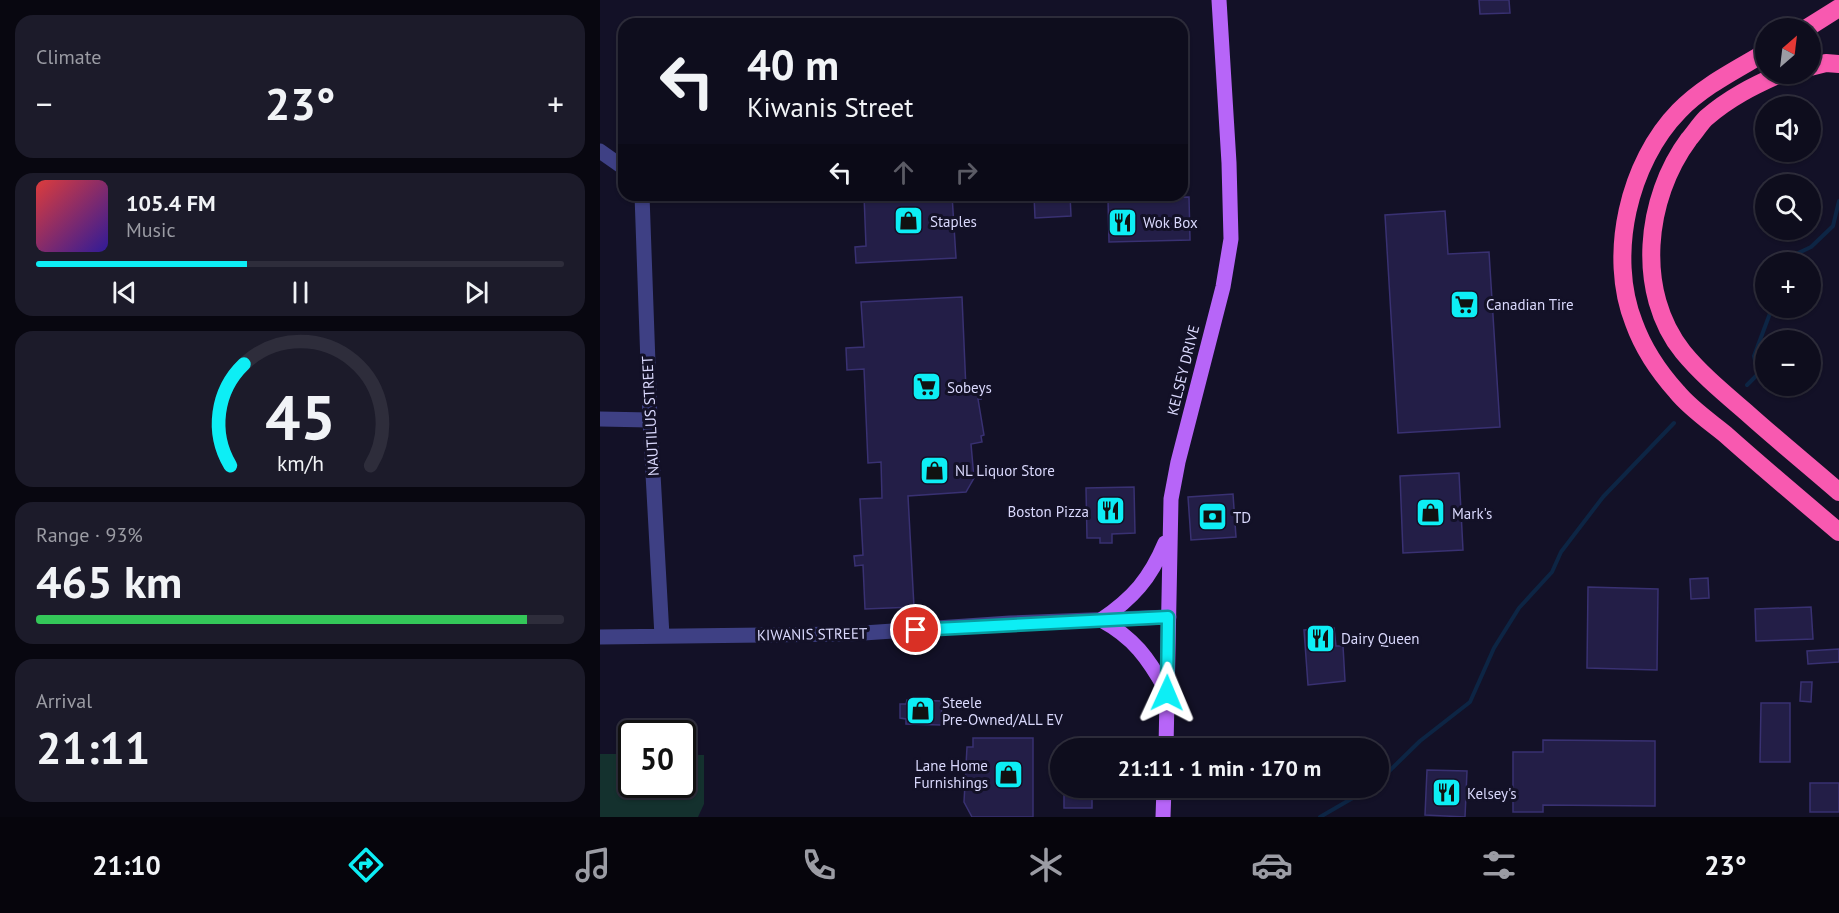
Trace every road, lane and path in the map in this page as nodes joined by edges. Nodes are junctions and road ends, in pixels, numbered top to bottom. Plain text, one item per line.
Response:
1 (1219, 0) edge
2 (1839, 8) edge
3 (1821, 19) edge
4 (1755, 59) edge
5 (1821, 64) edge
6 (1839, 64) edge
7 (1758, 84) edge
8 (600, 151) edge
9 (618, 164) edge
10 (642, 201) edge
11 (600, 419) edge
12 (650, 420) junction
13 (1839, 492) edge
14 (1839, 532) edge
15 (1169, 534) junction
16 (1168, 617) junction
17 (1101, 620) junction
18 (662, 636) junction
19 (600, 637) edge
20 (1167, 693) junction
21 (1166, 738) edge
22 (1164, 798) edge
23 (1163, 817) edge

1 - 15 main road, KELSEY DRIVE
2 - 3 highway
4 - 14 highway
5 - 6 highway
7 - 13 highway
8 - 9 street
10 - 12 street, NAUTILUS STREET
11 - 12 street
12 - 18 street, NAUTILUS STREET
15 - 16 main road, KELSEY DRIVE
15 - 17 main road
16 - 17 street, KIWANIS STREET
16 - 20 main road, KELSEY DRIVE
17 - 18 street, KIWANIS STREET
17 - 20 main road
18 - 19 street, KIWANIS STREET
20 - 21 main road, KELSEY DRIVE
22 - 23 main road

